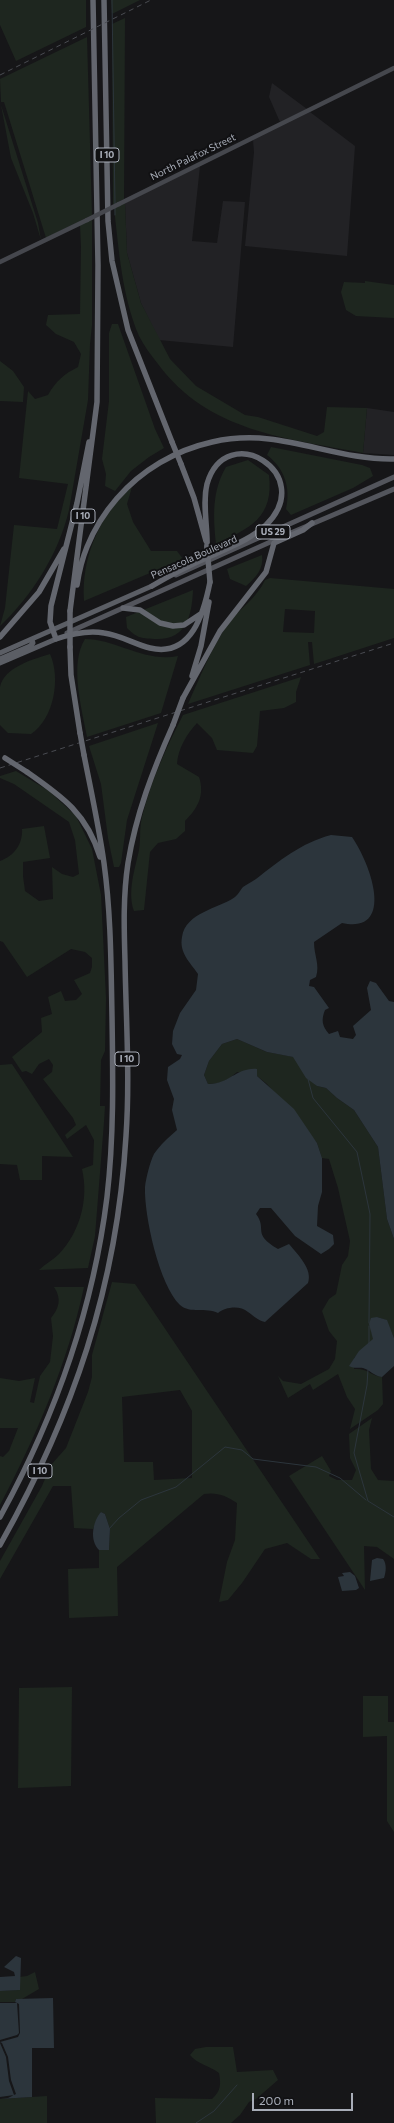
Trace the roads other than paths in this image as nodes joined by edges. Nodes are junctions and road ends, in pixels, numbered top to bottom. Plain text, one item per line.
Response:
1 (93, 0) edge
2 (104, 0) edge
3 (394, 68) edge
4 (0, 262) edge
5 (96, 421) junction
6 (394, 459) edge
7 (394, 476) edge
8 (394, 489) edge
9 (312, 523) junction
10 (68, 541) junction
11 (207, 547) junction
12 (210, 582) junction
13 (152, 586) junction
14 (123, 608) junction
15 (70, 611) junction
16 (203, 613) junction
17 (53, 630) junction
18 (0, 637) edge
19 (32, 639) junction
20 (56, 639) junction
21 (0, 653) edge
22 (0, 659) edge
23 (0, 663) edge
24 (183, 698) junction
25 (2, 756) edge
26 (106, 877) junction
27 (0, 1516) edge
28 (0, 1545) edge

1 - 5 highway, I 10
2 - 11 highway, I 10, bridge
3 - 4 main road, North Palafox Street, bridge
5 - 10 highway
5 - 15 highway, I 10
6 - 15 highway
7 - 13 main road, Pensacola Boulevard / US 29
8 - 9 main road, Pensacola Boulevard / US 29
9 - 14 main road, Pensacola Boulevard / US 29
9 - 24 highway
10 - 17 highway
10 - 18 highway
11 - 12 highway, I 10, bridge
11 - 13 highway
12 - 16 highway
12 - 24 highway, I 10
13 - 17 highway, Pensacola Boulevard / US 29
14 - 16 highway
14 - 20 main road, Pensacola Boulevard / US 29
15 - 26 highway, I 10, bridge
16 - 20 highway
17 - 19 highway, Pensacola Boulevard / US 29
17 - 20 highway
19 - 21 highway, Pensacola Boulevard / US 29
19 - 22 highway
20 - 23 highway, Pensacola Boulevard / US 29
24 - 28 highway, I 10, bridge
25 - 26 highway, bridge
26 - 27 highway, I 10

